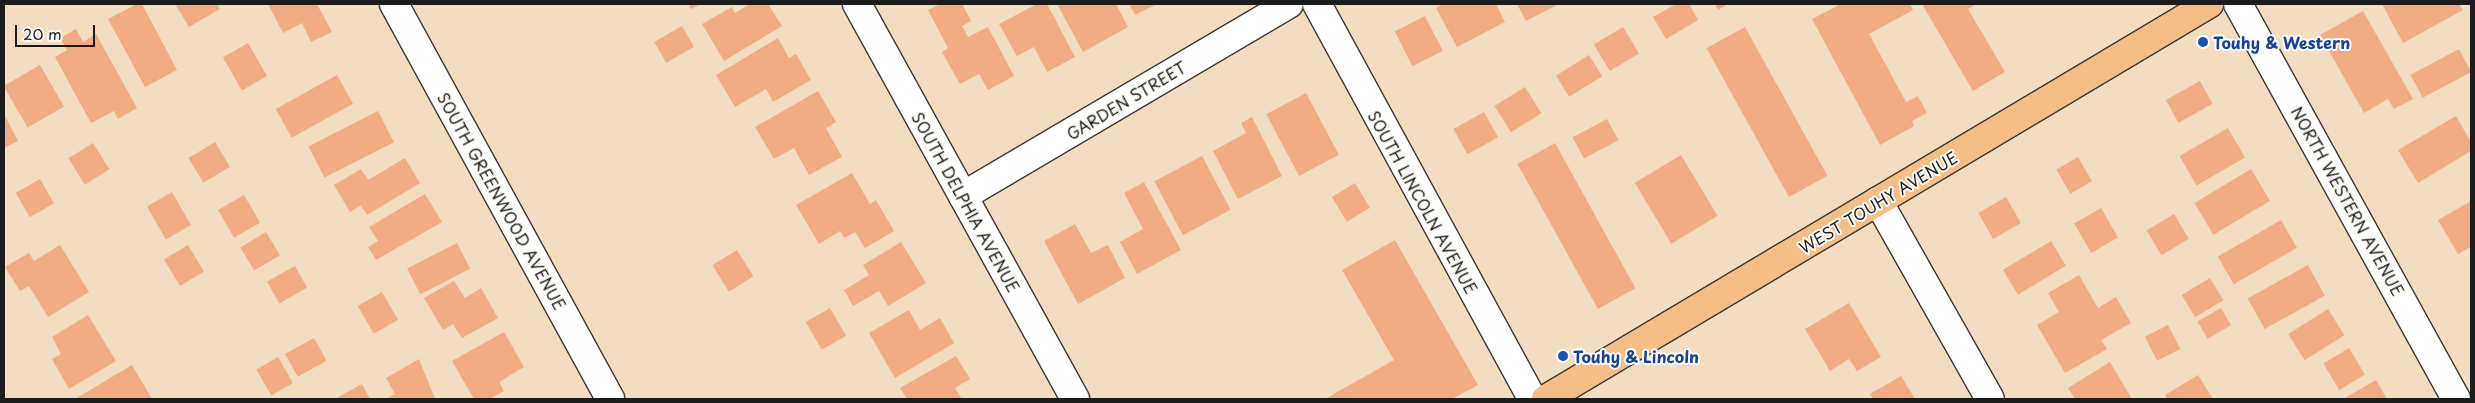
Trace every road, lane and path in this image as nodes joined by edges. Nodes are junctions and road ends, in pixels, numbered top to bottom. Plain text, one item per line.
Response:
1 (394, 4) edge
2 (857, 4) edge
3 (1289, 4) edge
4 (1317, 4) edge
5 (2210, 4) edge
6 (2238, 4) edge
7 (963, 196) junction
8 (1878, 201) junction
9 (610, 399) edge
10 (1076, 399) edge
11 (1532, 399) edge
12 (1546, 399) edge
13 (1990, 399) edge
14 (2456, 399) edge

1 - 9 street, SOUTH GREENWOOD AVENUE
2 - 7 street, SOUTH DELPHIA AVENUE
3 - 7 street, GARDEN STREET
4 - 11 street, SOUTH LINCOLN AVENUE
5 - 8 main road, WEST TOUHY AVENUE
6 - 14 street, NORTH WESTERN AVENUE
7 - 10 street, SOUTH DELPHIA AVENUE
8 - 12 main road, WEST TOUHY AVENUE
8 - 13 street

